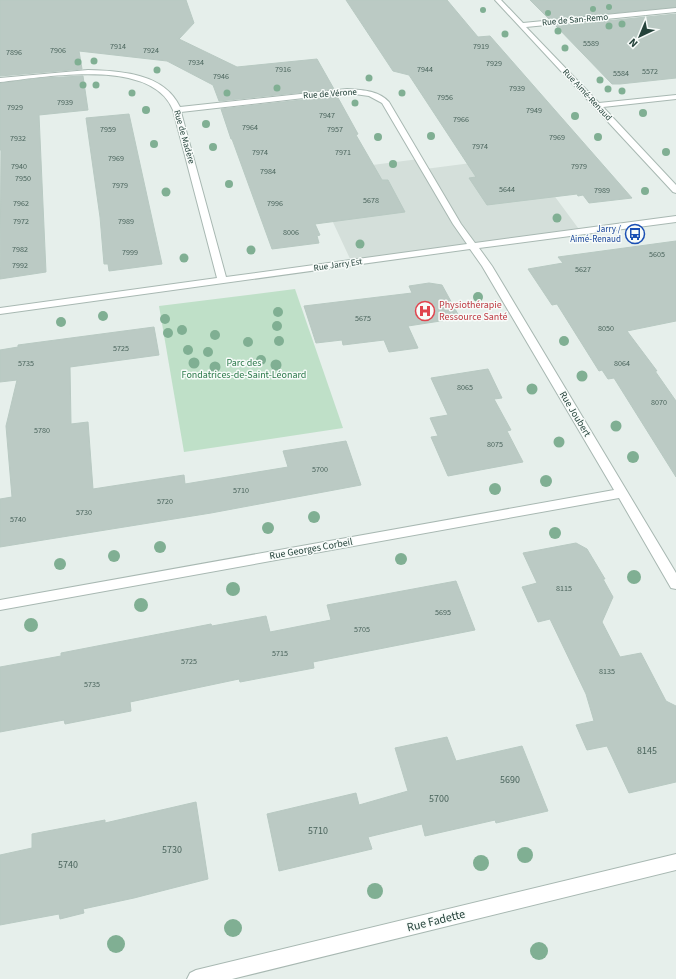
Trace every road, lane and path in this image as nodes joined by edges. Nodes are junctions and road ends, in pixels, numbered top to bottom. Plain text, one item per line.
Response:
1 (498, 0) edge
2 (676, 10) edge
3 (522, 25) junction
4 (0, 80) edge
5 (676, 97) edge
6 (596, 106) junction
7 (177, 110) junction
8 (676, 190) edge
9 (676, 219) edge
10 (472, 246) junction
11 (222, 281) junction
12 (0, 311) edge
13 (622, 494) junction
14 (676, 584) edge
15 (0, 605) edge
16 (676, 862) edge
17 (196, 979) edge

1 - 3 street, Rue Aimé-Renaud
2 - 3 street, Rue de San-Remo
3 - 6 street, Rue Aimé-Renaud
4 - 7 street, Rue de Madère
5 - 6 street
6 - 8 street, Rue Aimé-Renaud
7 - 10 street, Rue de Vérone
7 - 11 street, Rue de Madère
9 - 10 street, Rue Jarry Est
10 - 11 street, Rue Jarry Est
10 - 13 street, Rue Joubert
11 - 12 street, Rue Jarry Est
13 - 14 street, Rue Joubert
13 - 15 street, Rue Georges Corbeil
16 - 17 street, Rue Fadette

